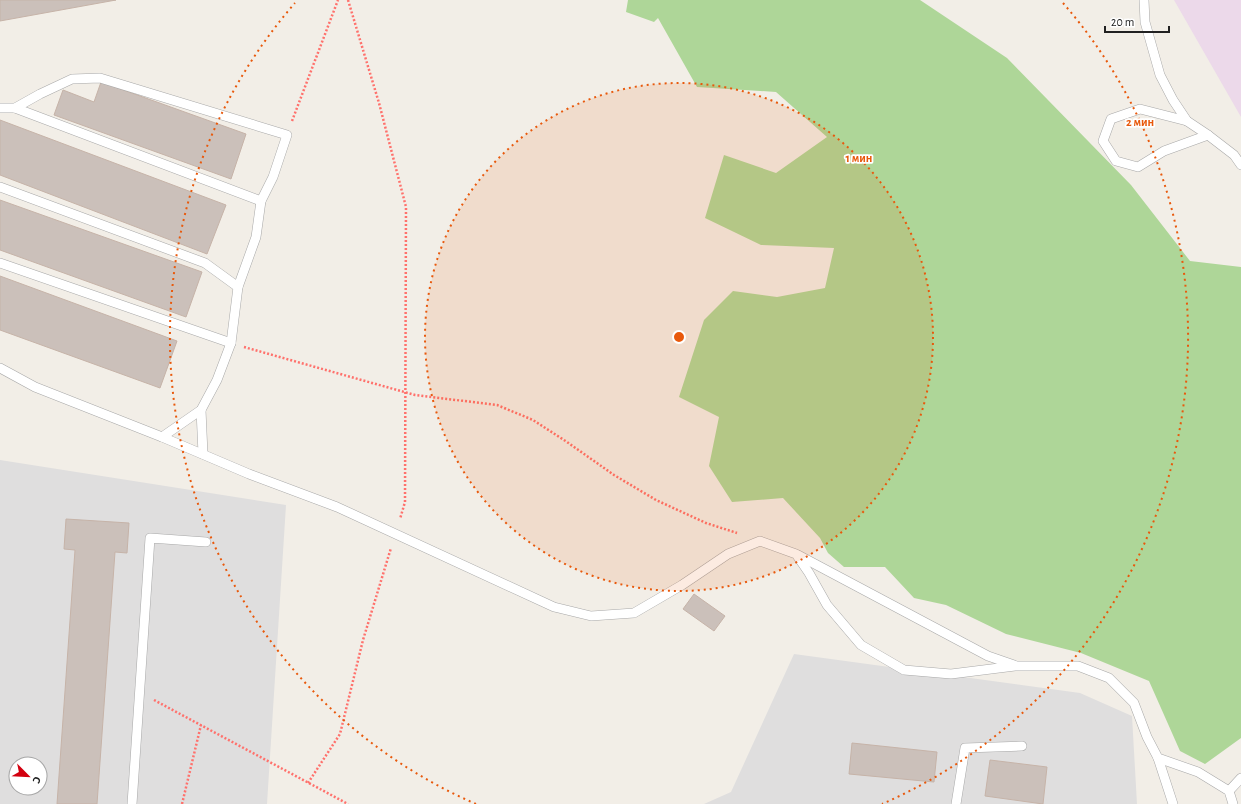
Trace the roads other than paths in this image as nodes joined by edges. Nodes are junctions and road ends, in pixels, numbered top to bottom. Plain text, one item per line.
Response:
1 (1144, 0) edge
2 (0, 108) edge
3 (15, 108) junction
4 (1187, 121) junction
5 (1208, 135) junction
6 (1241, 165) edge
7 (0, 187) edge
8 (261, 202) junction
9 (0, 263) edge
10 (238, 287) junction
11 (231, 344) junction
12 (0, 368) edge
13 (201, 410) junction
14 (162, 437) junction
15 (203, 454) junction
16 (206, 542) dead end
17 (796, 554) junction
18 (1015, 666) junction
19 (1022, 746) dead end
20 (1158, 758) junction
21 (1241, 778) edge
22 (1229, 791) junction
23 (132, 804) edge
24 (956, 804) edge
25 (1173, 804) edge
26 (1234, 804) edge

1 - 4 lane
2 - 3 lane
3 - 8 lane
3 - 8 lane
4 - 5 lane
4 - 5 lane
5 - 6 lane
7 - 10 lane
8 - 10 lane
9 - 11 lane
10 - 11 lane
11 - 13 lane
12 - 14 lane
13 - 14 lane
13 - 15 lane
14 - 15 lane
15 - 17 lane
16 - 23 lane
17 - 18 lane
17 - 18 lane
18 - 20 lane
19 - 24 lane
20 - 22 lane
20 - 25 lane
21 - 22 lane
22 - 26 lane

